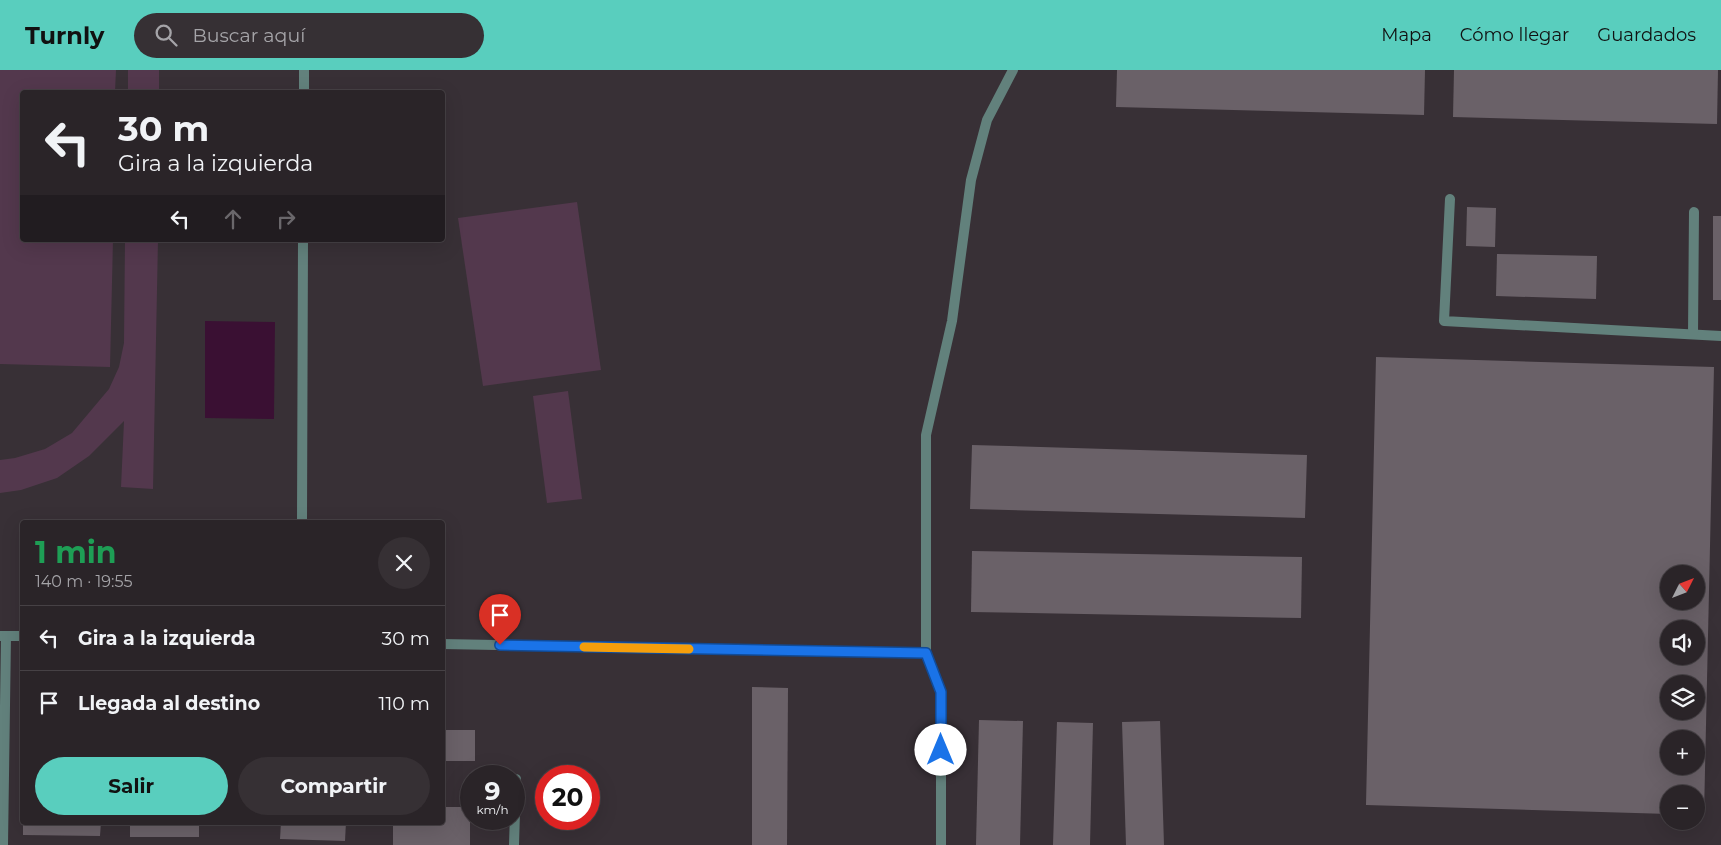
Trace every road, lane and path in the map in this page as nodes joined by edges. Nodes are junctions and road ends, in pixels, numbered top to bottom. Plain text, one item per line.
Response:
1 (304, 70) edge
2 (1013, 70) edge
3 (304, 90) edge
4 (1450, 199) dead end
5 (1694, 212) dead end
6 (303, 242) edge
7 (1693, 334) junction
8 (1721, 336) edge
9 (302, 520) edge
10 (3, 636) edge
11 (20, 636) edge
12 (445, 644) edge
13 (926, 653) junction
14 (514, 830) edge
15 (3, 845) edge
16 (514, 845) edge
17 (941, 845) edge

1 - 3 lane
2 - 13 lane
4 - 7 lane
5 - 7 lane
6 - 9 lane
7 - 8 lane
10 - 11 lane
10 - 15 lane
12 - 13 lane
13 - 17 lane
14 - 16 lane

